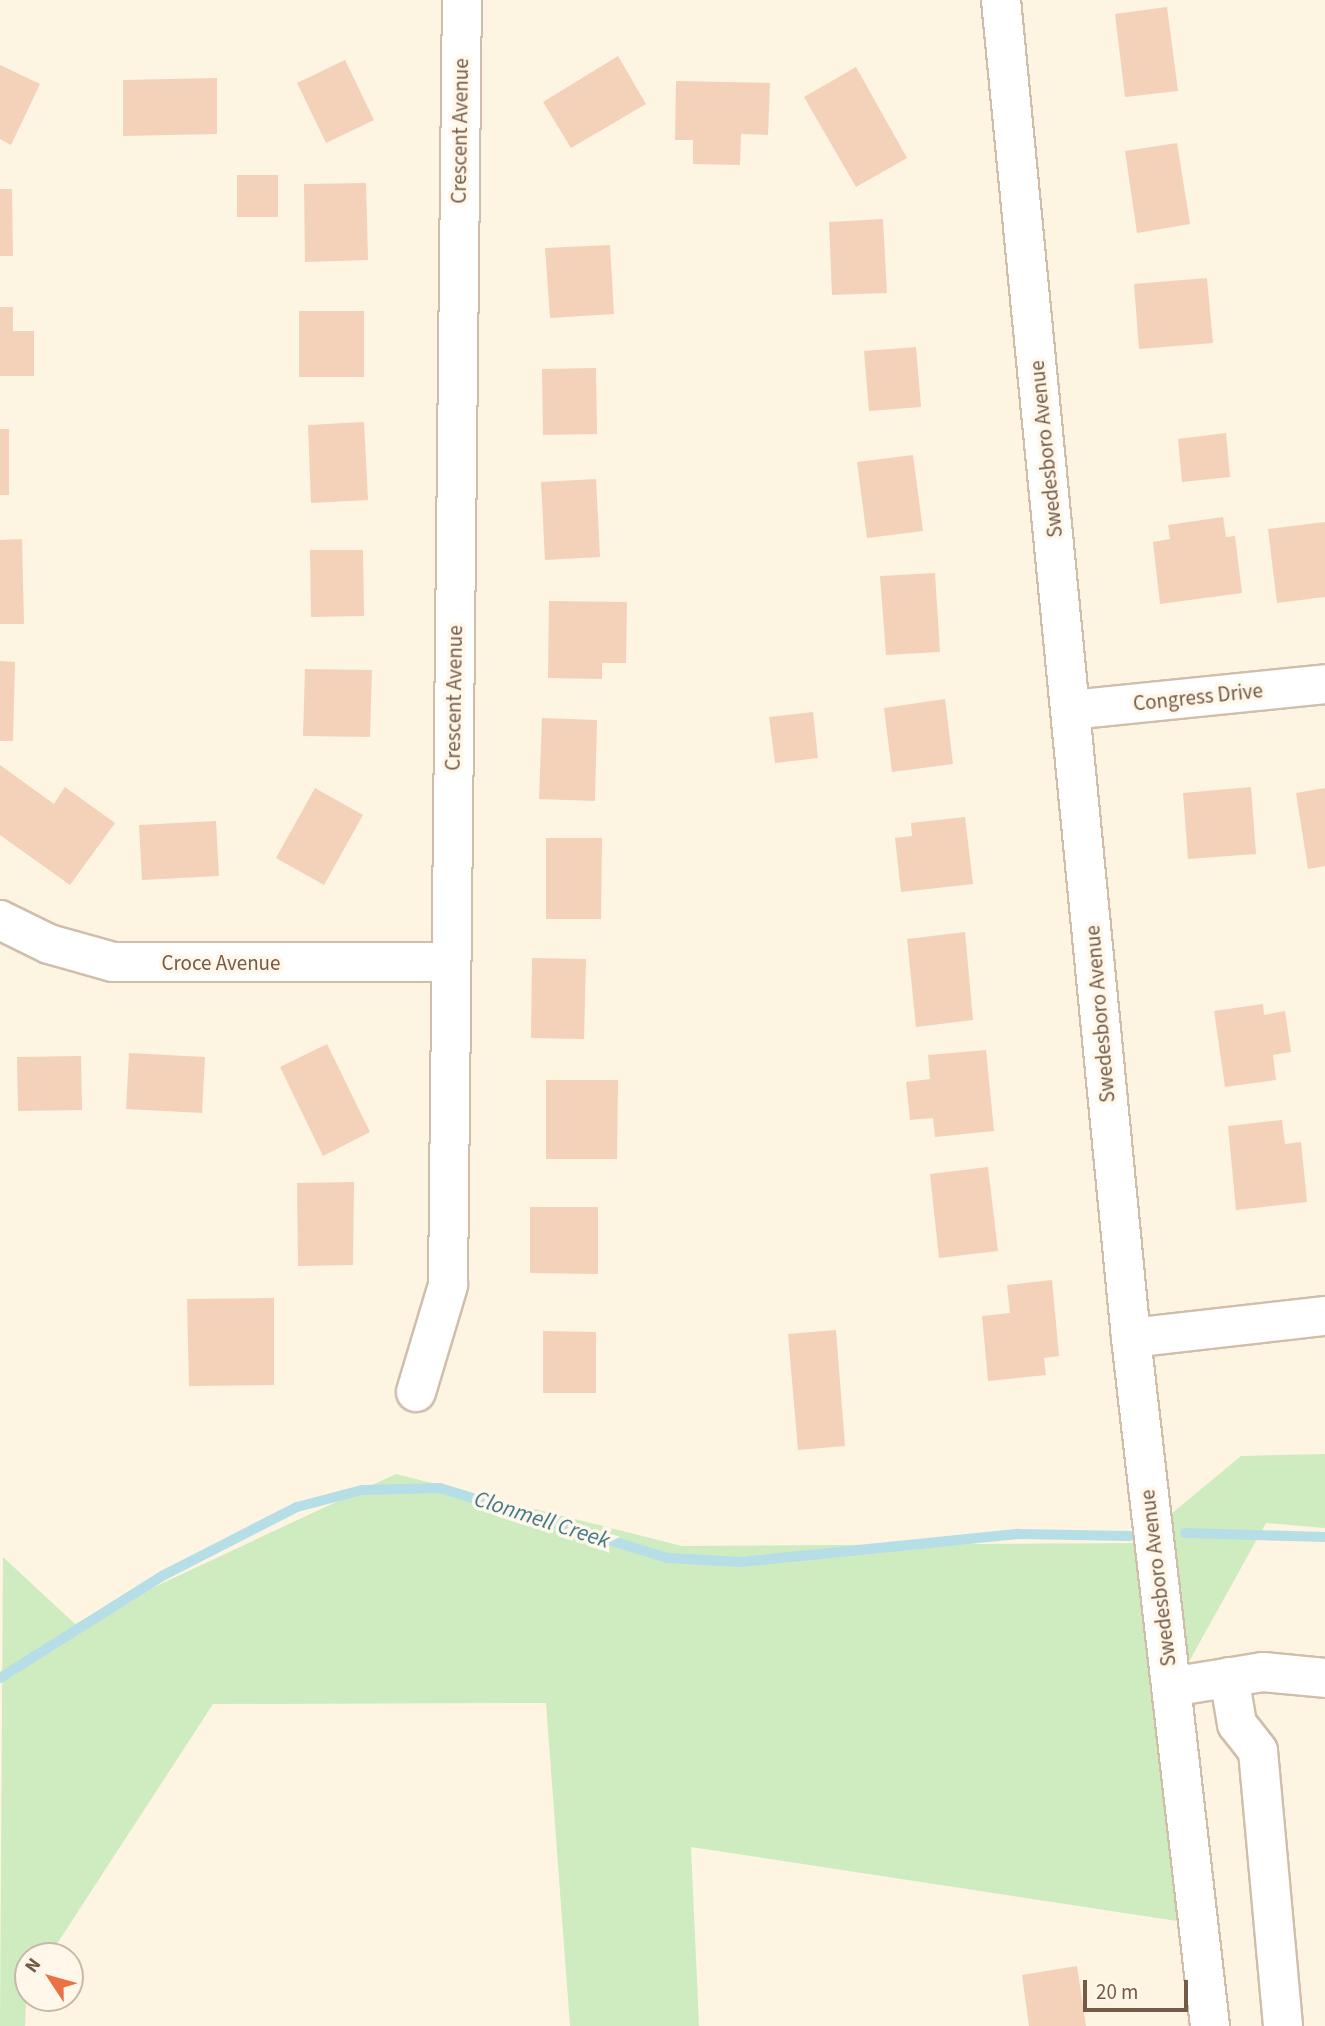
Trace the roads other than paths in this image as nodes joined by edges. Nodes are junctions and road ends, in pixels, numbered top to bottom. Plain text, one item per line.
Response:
1 (461, 0) edge
2 (1001, 0) edge
3 (1325, 684) edge
4 (1071, 710) junction
5 (0, 920) edge
6 (451, 962) junction
7 (1325, 1316) edge
8 (1131, 1338) junction
9 (416, 1392) dead end
10 (1229, 1677) junction
11 (1325, 1678) edge
12 (1171, 1687) junction
13 (1210, 2026) edge
14 (1283, 2026) edge

1 - 6 street, Crescent Avenue
2 - 4 street, Swedesboro Avenue
3 - 4 street, Congress Drive
4 - 8 street, Swedesboro Avenue
5 - 6 street, Croce Avenue
6 - 9 street, Crescent Avenue
7 - 8 street
8 - 12 street, Swedesboro Avenue
10 - 11 street
10 - 12 street
10 - 14 street
12 - 13 street, Swedesboro Avenue

